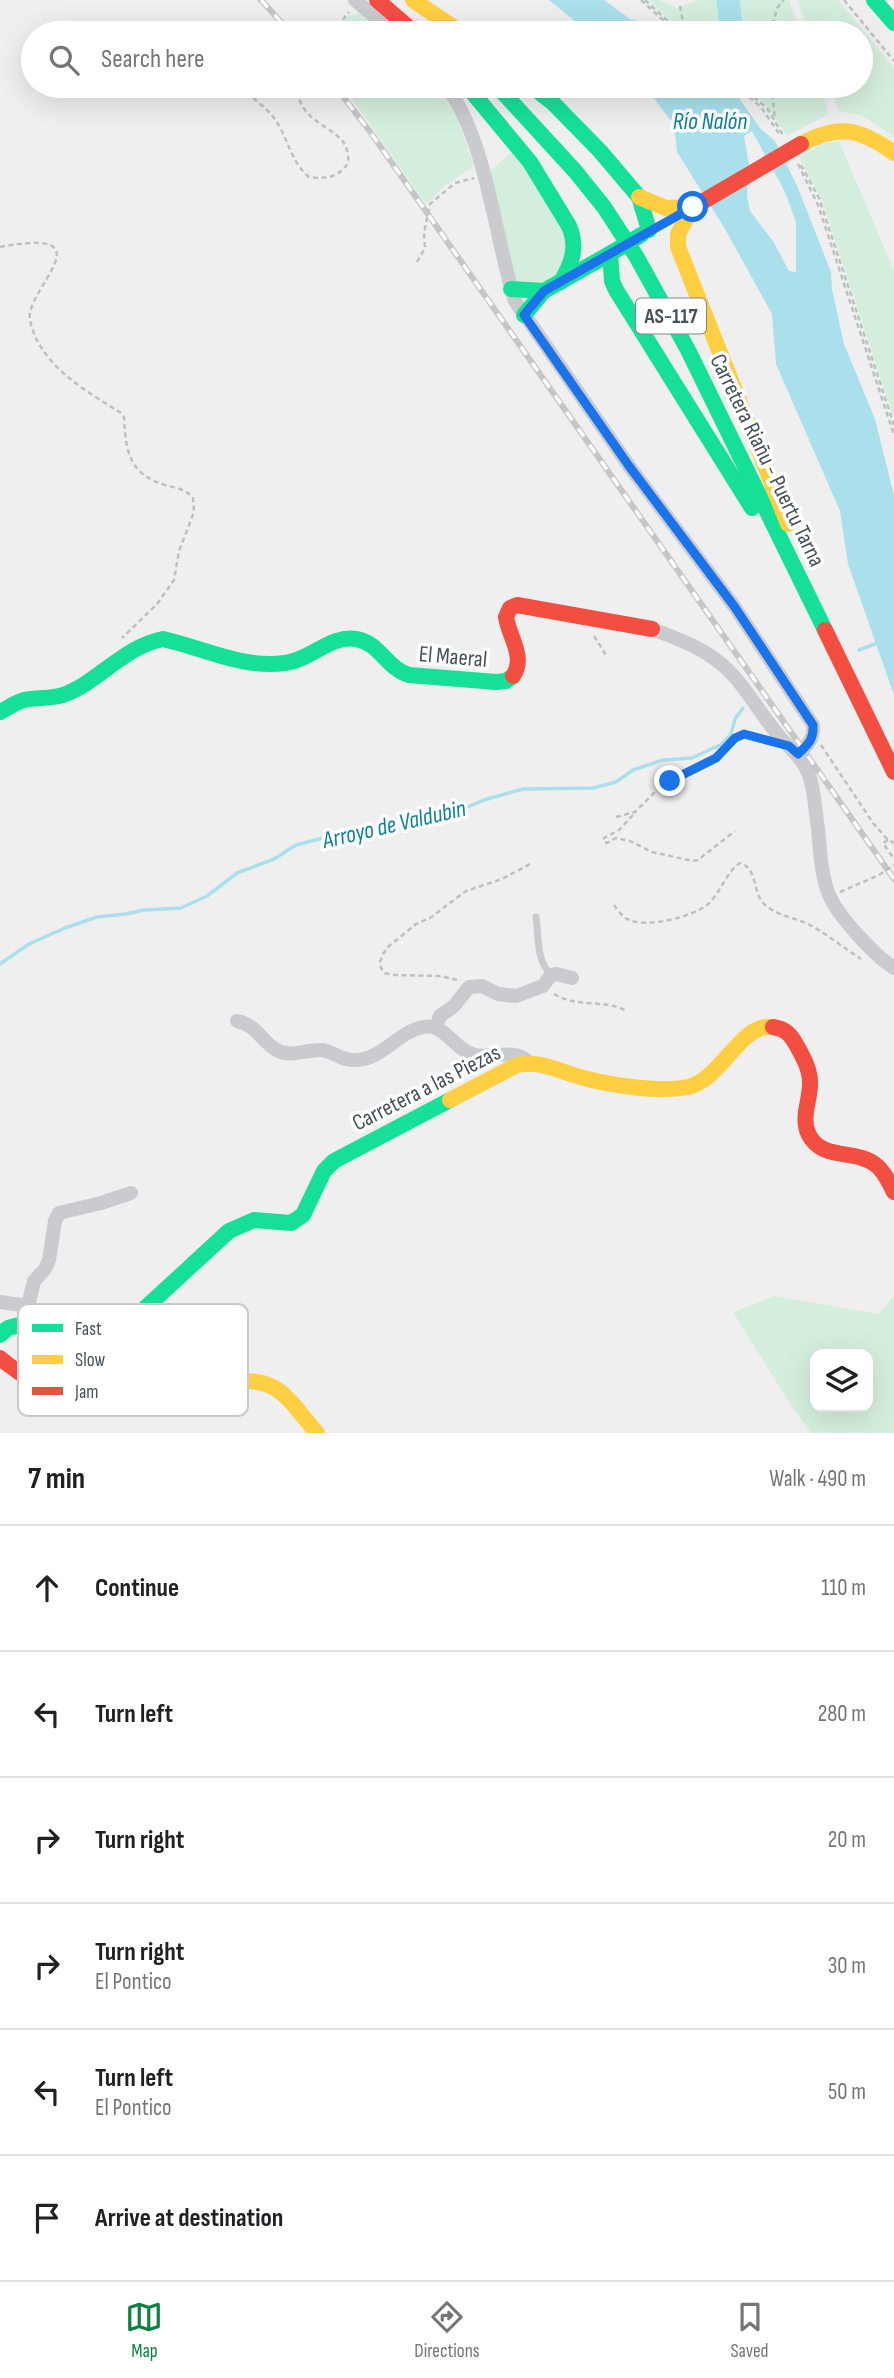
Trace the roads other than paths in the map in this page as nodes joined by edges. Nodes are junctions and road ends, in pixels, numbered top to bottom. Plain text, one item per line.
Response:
1 (377, 0) edge
2 (394, 0) edge
3 (412, 0) edge
4 (874, 0) edge
5 (357, 2) edge
6 (380, 21) edge
7 (401, 21) edge
8 (422, 21) edge
9 (444, 21) edge
10 (894, 23) edge
11 (453, 98) edge
12 (477, 98) edge
13 (509, 98) edge
14 (547, 98) edge
15 (894, 153) edge
16 (639, 197) junction
17 (695, 206) junction
18 (572, 231) junction
19 (645, 233) junction
20 (678, 247) junction
21 (608, 255) junction
22 (561, 282) junction
23 (511, 289) junction
24 (616, 290) junction
25 (544, 291) junction
26 (524, 315) junction
27 (799, 577) junction
28 (818, 616) junction
29 (652, 629) joint
30 (0, 712) edge
31 (793, 750) junction
32 (894, 772) edge
33 (537, 917) dead end
34 (894, 968) edge
35 (572, 978) dead end
36 (547, 980) junction
37 (237, 1021) dead end
38 (436, 1027) junction
39 (528, 1062) junction
40 (894, 1192) edge
41 (131, 1193) dead end
42 (0, 1302) edge
43 (29, 1304) edge
44 (150, 1304) edge
45 (18, 1305) edge
46 (18, 1325) edge
47 (0, 1335) edge
48 (0, 1358) edge
49 (18, 1371) edge
50 (248, 1381) edge
51 (317, 1433) edge

1 - 7 main road
2 - 8 main road
3 - 9 main road
4 - 10 main road
5 - 6 street
11 - 23 street
12 - 18 main road
13 - 27 main road, Carretera Riañu - Puertu Tarna / AS-117
14 - 16 main road
15 - 17 main road, bridge
16 - 17 main road
16 - 19 main road
17 - 19 main road
17 - 20 main road
18 - 21 main road
18 - 22 main road
19 - 20 main road
19 - 21 main road, bridge
20 - 28 main road
21 - 22 main road
21 - 24 main road
22 - 24 main road
22 - 25 main road
23 - 25 main road
23 - 26 street
24 - 27 main road
25 - 26 main road
26 - 31 street
27 - 28 main road, Carretera Riañu - Puertu Tarna / AS-117
28 - 32 main road, Carretera Riañu - Puertu Tarna / AS-117
29 - 30 main road, El Maeral
29 - 31 street
31 - 34 street
33 - 36 lane
35 - 36 street
36 - 38 street
37 - 38 street
38 - 39 street
39 - 40 main road, Carretera a las Piezas
39 - 44 main road, Carretera a las Piezas
41 - 43 street
42 - 45 street
46 - 47 main road, Carretera a las Piezas
48 - 49 main road
50 - 51 main road

